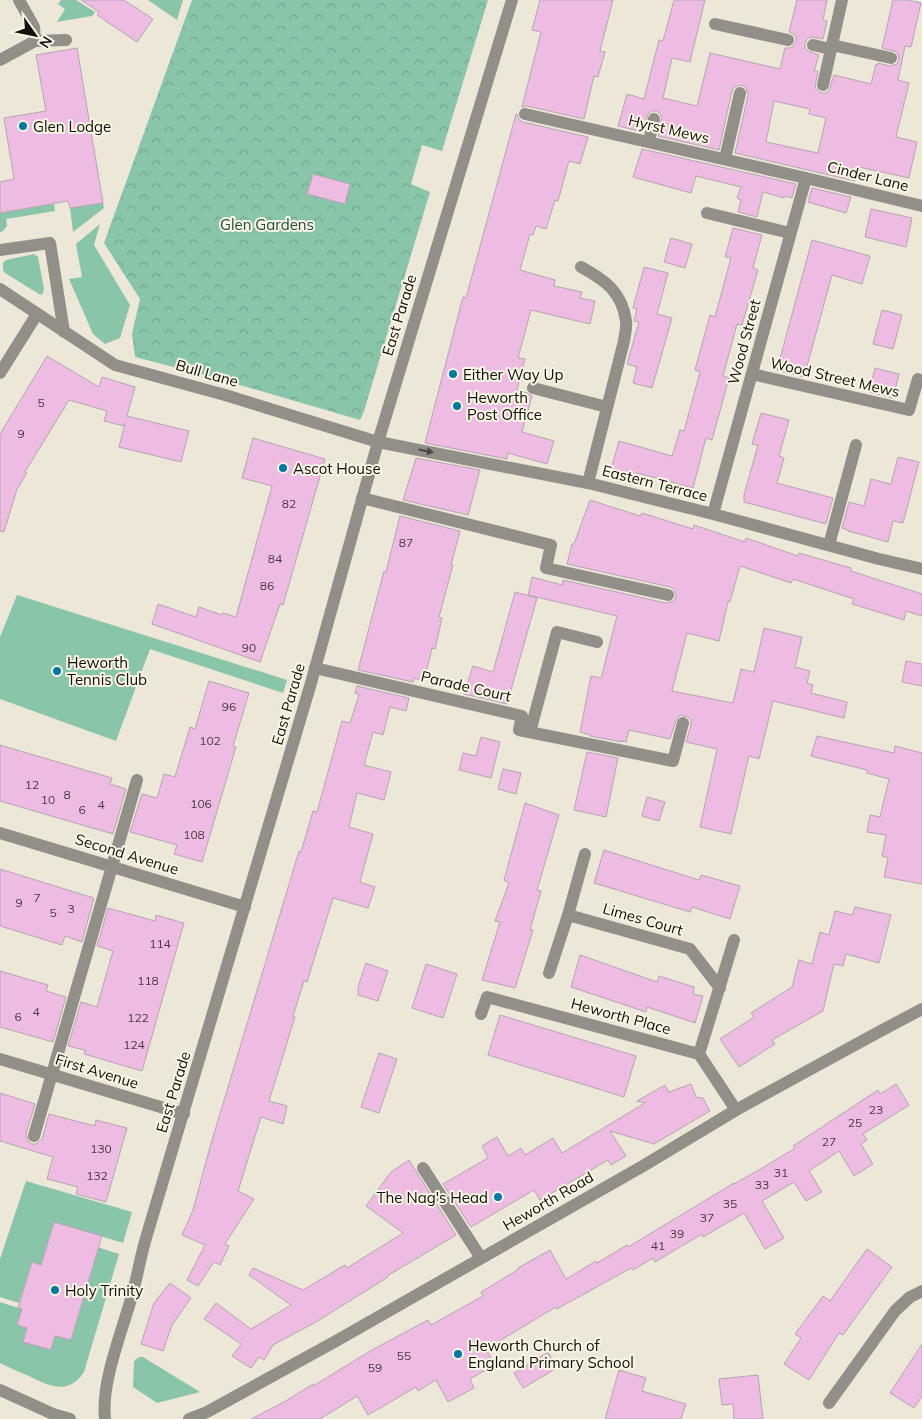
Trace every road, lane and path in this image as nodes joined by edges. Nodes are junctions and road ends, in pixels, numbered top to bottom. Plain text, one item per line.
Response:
1 (19, 0) edge
2 (512, 0) edge
3 (842, 0) edge
4 (715, 24) dead end
5 (66, 40) dead end
6 (788, 40) dead end
7 (35, 41) junction
8 (813, 45) dead end
9 (832, 47) junction
10 (891, 58) dead end
11 (0, 60) edge
12 (823, 85) dead end
13 (740, 93) dead end
14 (525, 114) dead end
15 (654, 119) dead end
16 (649, 142) junction
17 (725, 159) junction
18 (806, 178) junction
19 (922, 206) edge
20 (707, 213) dead end
21 (790, 233) junction
22 (0, 250) edge
23 (582, 267) dead end
24 (0, 289) edge
25 (37, 314) junction
26 (64, 332) junction
27 (0, 374) edge
28 (752, 374) junction
29 (918, 379) dead end
30 (533, 388) dead end
31 (607, 407) junction
32 (378, 442) junction
33 (856, 445) dead end
34 (588, 483) junction
35 (362, 498) junction
36 (713, 514) junction
37 (829, 546) junction
38 (922, 569) edge
39 (668, 595) dead end
40 (596, 642) dead end
41 (315, 668) junction
42 (683, 723) dead end
43 (530, 732) junction
44 (137, 780) dead end
45 (0, 833) edge
46 (585, 854) dead end
47 (112, 867) junction
48 (245, 907) junction
49 (568, 915) junction
50 (734, 940) dead end
51 (550, 972) dead end
52 (720, 988) junction
53 (922, 1009) edge
54 (481, 1014) dead end
55 (699, 1054) junction
56 (0, 1059) edge
57 (52, 1075) junction
58 (736, 1110) junction
59 (184, 1114) junction
60 (34, 1136) dead end
61 (423, 1168) dead end
62 (481, 1258) junction
63 (922, 1290) edge
64 (0, 1390) edge
65 (829, 1403) dead end
66 (70, 1419) edge
67 (105, 1419) edge
68 (189, 1419) edge

1 - 7 street
2 - 32 street, East Parade
3 - 9 street
4 - 6 street
5 - 7 street
7 - 11 street
8 - 9 street
9 - 10 street
9 - 12 street
13 - 17 street
14 - 16 street, Hyrst Mews
15 - 16 street
16 - 17 street, Hyrst Mews
17 - 18 street, Hyrst Mews
18 - 19 street, Cinder Lane
18 - 21 street, Wood Street
20 - 21 street
21 - 28 street, Wood Street
22 - 26 street
23 - 31 street
24 - 25 street, Bull Lane
25 - 26 street, Bull Lane
25 - 27 street
26 - 32 street, Bull Lane
28 - 29 street, Wood Street Mews
28 - 36 street, Wood Street
30 - 31 street
31 - 34 street
32 -> 34 street, Eastern Terrace
32 - 35 street, East Parade
33 - 37 street
34 - 36 street, Eastern Terrace
35 - 39 street
35 - 41 street, East Parade
36 - 37 street, Eastern Terrace
37 - 38 street, Eastern Terrace
40 - 43 street
41 - 43 street, Parade Court
41 - 48 street, East Parade
42 - 43 street
44 - 47 street
45 - 47 street, Second Avenue
46 - 49 street
47 - 48 street, Second Avenue
47 - 57 street
48 - 59 street, East Parade
49 - 51 street
49 - 52 street, Limes Court
50 - 52 street
52 - 55 street
53 - 58 street, Heworth Road
54 - 55 street, Heworth Place
55 - 58 street
56 - 57 street, First Avenue
57 - 59 street, First Avenue
57 - 60 street
58 - 62 street, Heworth Road
59 - 67 street, East Parade
61 - 62 street
62 - 68 street, Heworth Road
63 - 65 street
64 - 66 street

